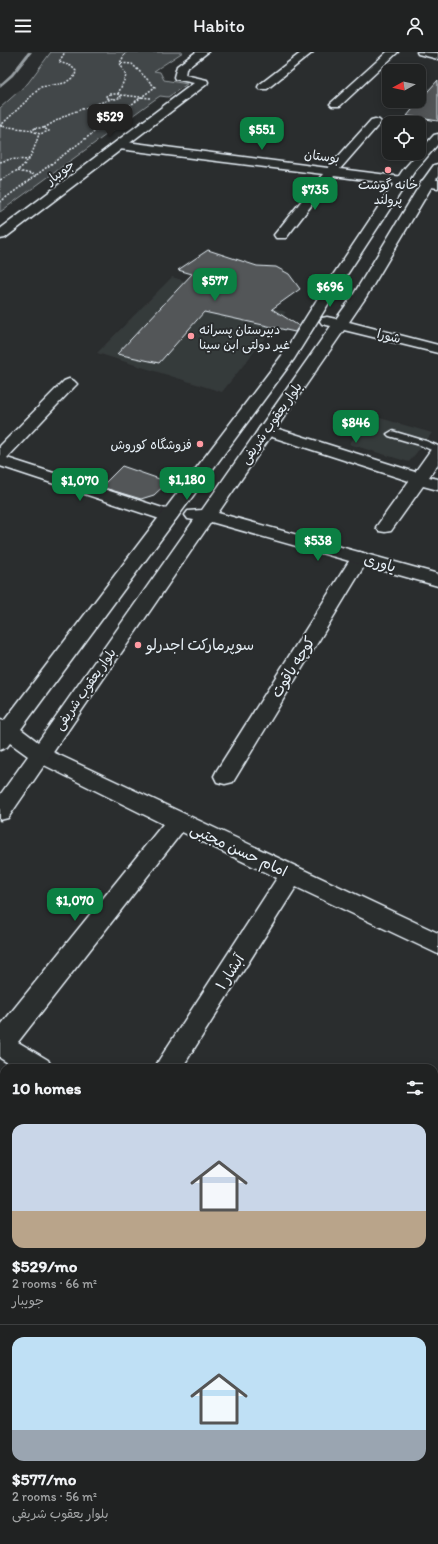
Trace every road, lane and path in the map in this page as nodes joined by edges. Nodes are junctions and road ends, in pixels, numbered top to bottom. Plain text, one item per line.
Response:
1 (65, 52) edge
2 (126, 52) edge
3 (203, 52) edge
4 (308, 52) edge
5 (393, 52) edge
6 (422, 52) edge
7 (438, 56) edge
8 (120, 63) junction
9 (263, 86) dead end
10 (118, 94) junction
11 (121, 95) junction
12 (143, 97) junction
13 (111, 99) junction
14 (336, 104) dead end
15 (375, 122) dead end
16 (0, 126) edge
17 (44, 128) junction
18 (32, 130) junction
19 (39, 134) junction
20 (438, 137) edge
21 (119, 145) junction
22 (30, 160) junction
23 (0, 162) edge
24 (438, 168) edge
25 (18, 171) junction
26 (331, 172) junction
27 (37, 175) junction
28 (0, 180) edge
29 (403, 180) junction
30 (432, 183) edge
31 (0, 202) edge
32 (281, 234) dead end
33 (0, 235) edge
34 (313, 317) junction
35 (340, 324) junction
36 (438, 349) edge
37 (69, 384) dead end
38 (266, 430) junction
39 (392, 434) dead end
40 (438, 451) edge
41 (0, 455) edge
42 (0, 461) edge
43 (419, 479) junction
44 (438, 485) edge
45 (207, 515) junction
46 (168, 516) junction
47 (385, 527) dead end
48 (360, 558) junction
49 (438, 580) edge
50 (3, 733) edge
51 (40, 754) junction
52 (225, 776) dead end
53 (0, 812) edge
54 (178, 821) junction
55 (292, 875) junction
56 (438, 944) edge
57 (0, 1045) edge
58 (32, 1064) edge
59 (171, 1064) edge

1 - 16 path
2 - 8 path
3 - 21 street, جویبار
4 - 9 street
5 - 14 street
6 - 7 street
8 - 10 path
8 - 12 path
10 - 11 path
10 - 13 path
11 - 12 path
11 - 13 path
12 - 27 path
13 - 17 path
15 - 26 street
16 - 18 path
17 - 18 path
17 - 19 path
18 - 19 path
19 - 22 path
20 - 29 street, بلوار یعقوب شریفی
21 - 26 street, بوستان
21 - 33 street, جویبار
22 - 23 path
22 - 25 path
24 - 30 street, بلوار یعقوب شریفی
25 - 27 path
25 - 28 path
26 - 29 street, بوستان
26 - 32 street
27 - 31 path
29 - 34 street, بلوار یعقوب شریفی
30 - 35 street, بلوار یعقوب شریفی
34 - 35 street, شورا
34 - 46 street, بلوار یعقوب شریفی
35 - 36 street, شورا
35 - 38 street, بلوار یعقوب شریفی
37 - 41 street
38 - 43 street
38 - 45 street, بلوار یعقوب شریفی
39 - 40 lane
40 - 43 street
42 - 46 street, یاوری
43 - 44 street
43 - 47 street
45 - 46 street, یاوری
45 - 48 street, یاوری
45 - 51 street, بلوار یعقوب شریفی
46 - 50 street, بلوار یعقوب شریفی
48 - 49 street, یاوری
48 - 52 street, کوچه یاقوت
50 - 51 street, امام حسن مجتبی
51 - 53 street, بلوار یعقوب شریفی
51 - 54 street, امام حسن مجتبی
54 - 55 street, امام حسن مجتبی
54 - 57 street
55 - 56 street, امام حسن مجتبی
55 - 59 street, آبشار ۱
57 - 58 street

